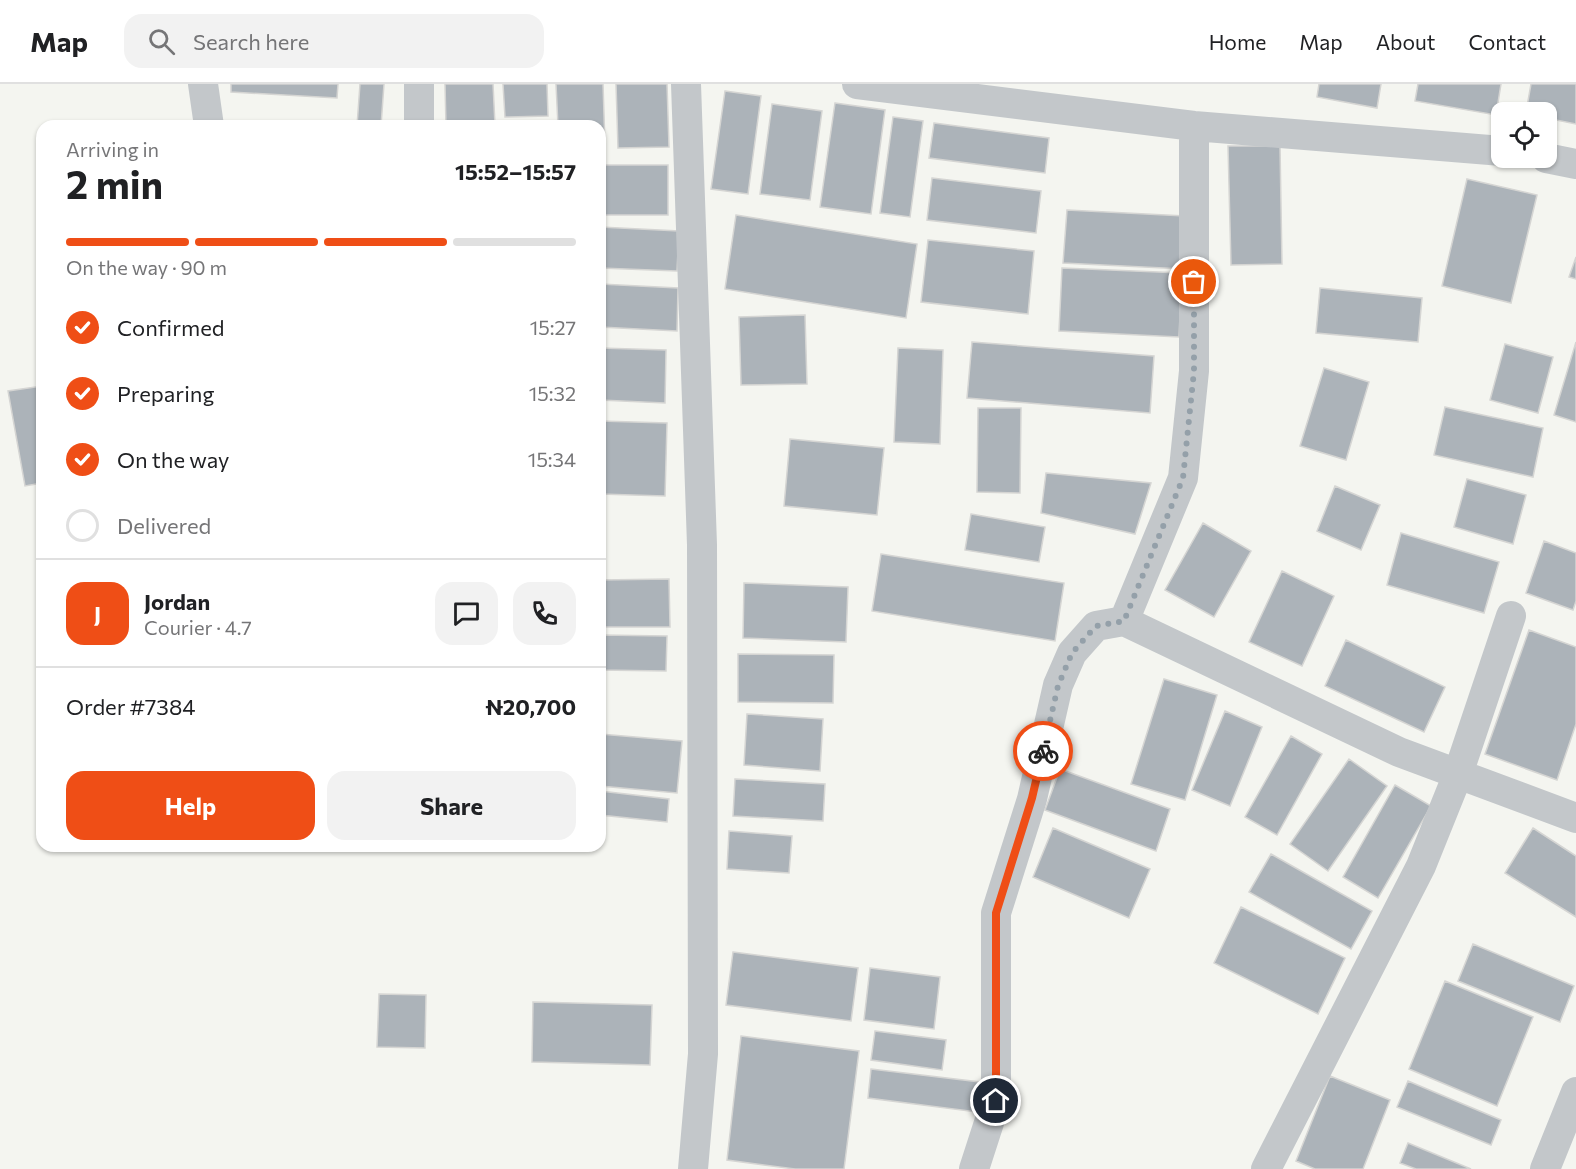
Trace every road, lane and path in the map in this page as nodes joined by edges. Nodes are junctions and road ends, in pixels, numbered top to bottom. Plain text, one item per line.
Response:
1 (203, 84) edge
2 (419, 84) edge
3 (686, 84) edge
4 (857, 84) edge
5 (208, 120) edge
6 (420, 120) edge
7 (1194, 126) junction
8 (1491, 150) edge
9 (1557, 160) edge
10 (1576, 164) edge
11 (1511, 616) dead end
12 (1124, 621) junction
13 (1458, 774) junction
14 (1576, 818) edge
15 (1576, 1092) edge
16 (693, 1169) edge
17 (974, 1169) edge
18 (1266, 1169) edge
19 (1545, 1169) edge

1 - 5 street
2 - 6 street
3 - 16 street
4 - 7 street
7 - 8 street
7 - 12 street
9 - 10 street
11 - 13 street
12 - 13 street
12 - 17 street
13 - 14 street
13 - 18 street
15 - 19 street

